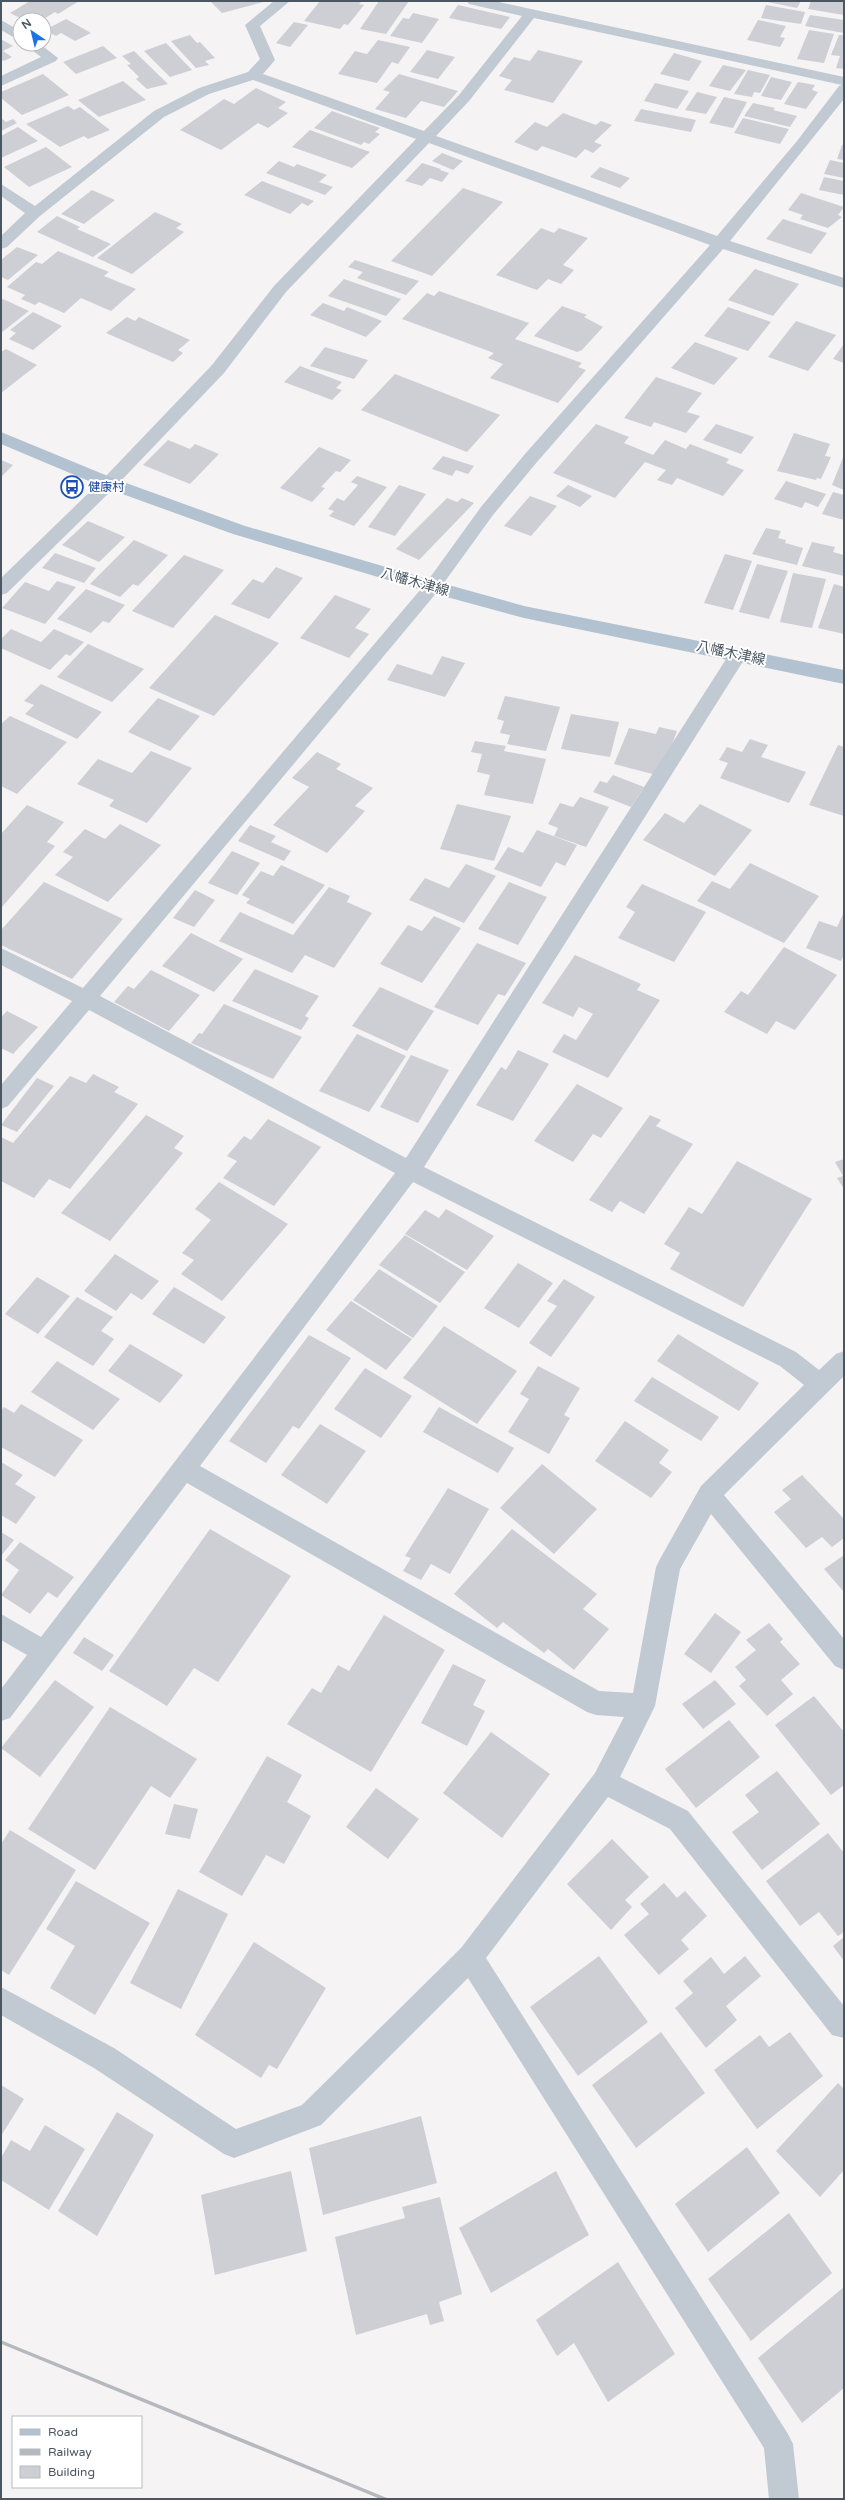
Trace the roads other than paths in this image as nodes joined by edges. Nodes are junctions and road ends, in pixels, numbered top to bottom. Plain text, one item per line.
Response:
1 (283, 1) edge
2 (481, 2) edge
3 (531, 13) junction
4 (1, 24) edge
5 (12, 32) edge
6 (42, 52) edge
7 (253, 75) junction
8 (844, 81) edge
9 (1, 82) edge
10 (844, 89) edge
11 (428, 136) junction
12 (1, 189) edge
13 (35, 213) junction
14 (720, 243) junction
15 (1, 244) edge
16 (844, 283) edge
17 (1, 438) edge
18 (109, 483) junction
19 (432, 587) junction
20 (1, 589) edge
21 (738, 655) junction
22 (844, 677) edge
23 (1, 956) edge
24 (85, 998) junction
25 (1, 1100) edge
26 (410, 1170) junction
27 (844, 1361) edge
28 (820, 1385) junction
29 (182, 1468) junction
30 (709, 1494) junction
31 (1, 1626) edge
32 (43, 1652) junction
33 (844, 1658) edge
34 (643, 1706) junction
35 (1, 1709) edge
36 (604, 1782) junction
37 (470, 1957) junction
38 (1, 2000) edge
39 (842, 2025) dead end
40 (784, 2499) edge

1 - 7 street
2 - 3 street
3 - 8 street
3 - 11 street
4 - 5 street
6 - 9 street
7 - 11 street
7 - 13 street
10 - 14 street
11 - 14 street
11 - 18 street
12 - 13 street
13 - 15 street
14 - 16 street
14 - 19 street
17 - 18 main road, 八幡木津線
18 - 19 main road, 八幡木津線
18 - 20 street
19 - 21 main road, 八幡木津線
19 - 24 street
21 - 22 main road, 八幡木津線
21 - 26 street
23 - 24 street
24 - 25 street
24 - 26 street
26 - 28 street
26 - 29 street
27 - 28 street
28 - 30 street
29 - 32 street
29 - 34 street
30 - 33 street
30 - 34 street
31 - 32 street
32 - 35 street
34 - 36 street
36 - 37 street
36 - 39 street
37 - 38 street
37 - 40 street

